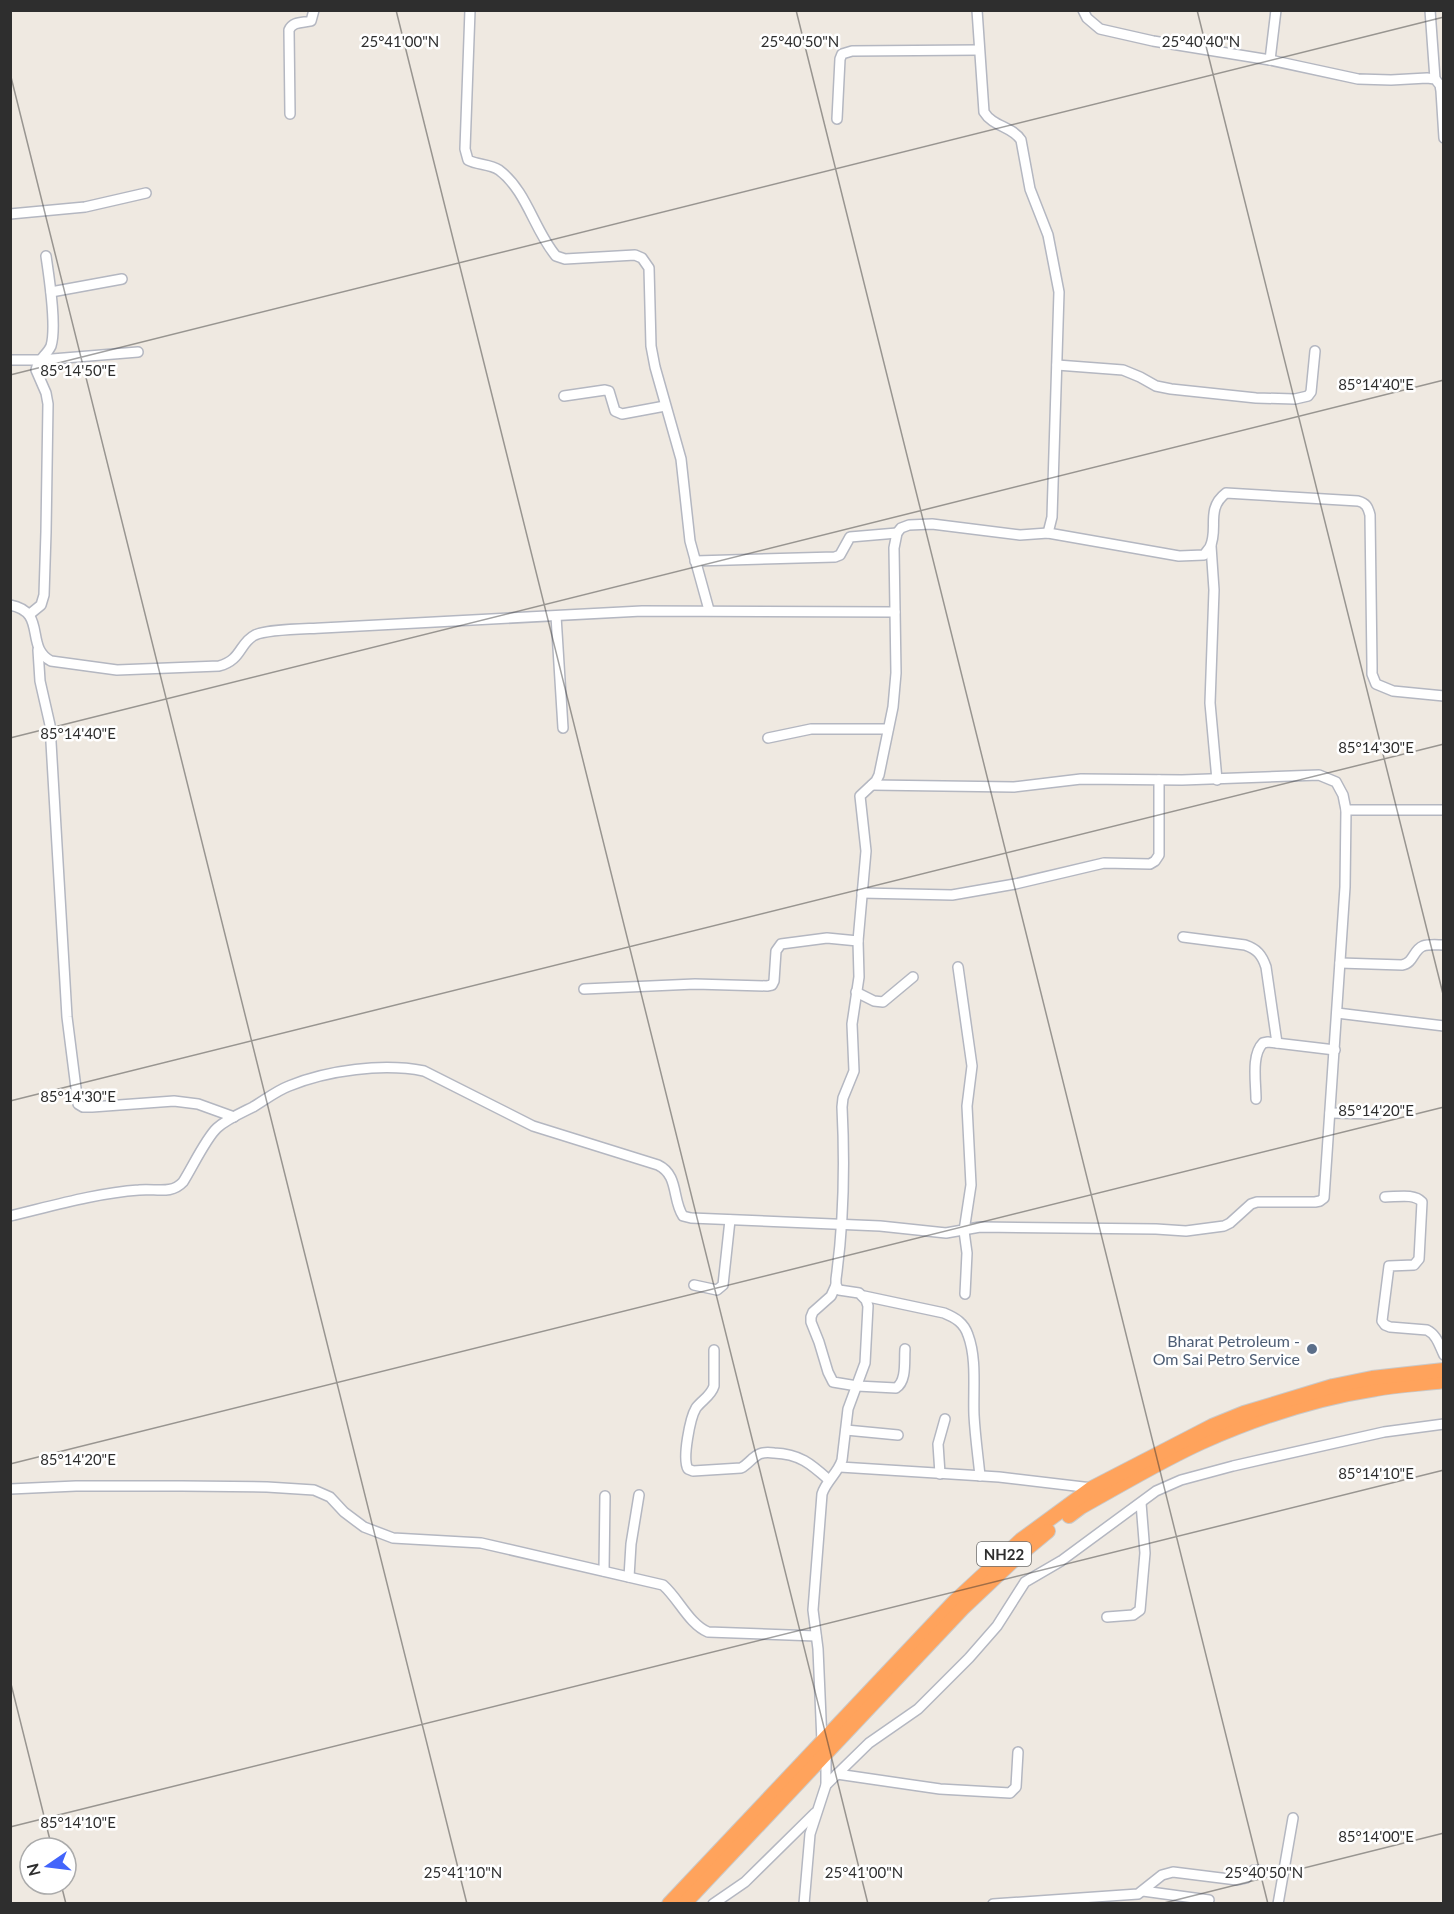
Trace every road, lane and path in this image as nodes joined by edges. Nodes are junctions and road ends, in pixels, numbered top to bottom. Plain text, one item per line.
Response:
1 (314, 10) edge
2 (470, 10) edge
3 (977, 10) edge
4 (1083, 10) edge
5 (1276, 10) edge
6 (1430, 10) edge
7 (979, 50) junction
8 (1270, 60) junction
9 (1435, 79) junction
10 (290, 114) dead end
11 (837, 119) dead end
12 (1443, 138) edge
13 (146, 192) dead end
14 (10, 214) edge
15 (46, 256) dead end
16 (122, 279) dead end
17 (51, 292) junction
18 (1315, 351) dead end
19 (138, 352) dead end
20 (10, 360) edge
21 (40, 360) junction
22 (1057, 365) junction
23 (564, 396) dead end
24 (665, 406) junction
25 (897, 533) junction
26 (1048, 534) junction
27 (1211, 546) junction
28 (695, 561) junction
29 (10, 605) edge
30 (709, 610) junction
31 (895, 612) junction
32 (30, 614) junction
33 (556, 616) junction
34 (38, 648) junction
35 (1443, 696) edge
36 (563, 728) dead end
37 (888, 729) junction
38 (768, 738) dead end
39 (1159, 780) junction
40 (1217, 780) junction
41 (872, 785) junction
42 (1346, 810) junction
43 (1443, 810) edge
44 (862, 893) junction
45 (1183, 937) dead end
46 (858, 941) junction
47 (1443, 946) edge
48 (1340, 963) junction
49 (958, 967) dead end
50 (914, 977) dead end
51 (584, 989) dead end
52 (856, 992) junction
53 (1337, 1013) junction
54 (1443, 1026) edge
55 (1277, 1043) junction
56 (1335, 1050) junction
57 (1256, 1099) dead end
58 (1330, 1113) junction
59 (1378, 1114) dead end
60 (234, 1117) junction
61 (1385, 1197) dead end
62 (10, 1216) edge
63 (730, 1220) junction
64 (843, 1225) junction
65 (964, 1230) junction
66 (694, 1285) dead end
67 (836, 1285) junction
68 (964, 1294) dead end
69 (864, 1296) junction
70 (905, 1349) dead end
71 (714, 1350) dead end
72 (1443, 1355) edge
73 (1443, 1370) edge
74 (1443, 1381) edge
75 (857, 1386) junction
76 (945, 1419) dead end
77 (1443, 1425) edge
78 (846, 1431) junction
79 (898, 1435) dead end
80 (840, 1467) junction
81 (940, 1474) junction
82 (980, 1476) junction
83 (829, 1480) junction
84 (1092, 1488) junction
85 (10, 1489) edge
86 (639, 1495) dead end
87 (605, 1496) dead end
88 (1141, 1503) junction
89 (604, 1571) junction
90 (629, 1577) junction
91 (1107, 1617) dead end
92 (816, 1636) junction
93 (824, 1747) junction
94 (1018, 1752) dead end
95 (837, 1774) junction
96 (826, 1785) junction
97 (817, 1811) junction
98 (1293, 1818) dead end
99 (1283, 1873) junction
100 (1143, 1891) junction
101 (1186, 1900) edge
102 (1209, 1900) dead end
103 (669, 1904) edge
104 (684, 1904) edge
105 (713, 1904) edge
106 (804, 1904) edge
107 (993, 1904) edge
108 (1278, 1904) edge

1 - 10 street
2 - 24 street
3 - 7 street
4 - 8 street
5 - 8 street
6 - 9 street
7 - 11 street
7 - 22 street
8 - 9 street
9 - 12 street
13 - 14 street
15 - 17 street
16 - 17 street
17 - 21 street
18 - 22 street
19 - 21 street
20 - 21 street
21 - 32 street
22 - 26 street
23 - 24 street
24 - 28 street
25 - 26 street
25 - 28 street
25 - 31 street
26 - 27 street
27 - 35 street
27 - 40 street
28 - 30 street
29 - 32 street
30 - 31 street
30 - 33 street
31 - 37 street
32 - 34 street
33 - 34 street
33 - 36 street
34 - 60 street
37 - 38 street
37 - 41 street
39 - 40 street
39 - 41 street
39 - 44 street
40 - 42 street
41 - 44 street
42 - 43 street
42 - 48 street
44 - 46 street
45 - 55 street
46 - 51 street
46 - 52 street
47 - 48 street
48 - 53 street
49 - 65 street
50 - 52 street
52 - 64 street
53 - 54 street
53 - 56 street
55 - 56 street
55 - 57 street
56 - 58 street
58 - 59 street
58 - 65 street
60 - 62 street
60 - 63 street
61 - 72 street
63 - 64 street
63 - 66 street
64 - 65 street
64 - 67 street
65 - 68 street
67 - 69 street
67 - 75 street
69 - 75 street
69 - 82 street
70 - 75 street
71 - 83 street
73 - 84 highway, NH22
74 - 93 highway, NH22
75 - 78 street
76 - 81 street
77 - 88 street
78 - 79 street
78 - 80 street
80 - 81 street
80 - 83 street
81 - 82 street
82 - 84 street
83 - 92 street
84 - 93 highway, NH22
85 - 89 street
86 - 90 street
87 - 89 street
88 - 91 street
88 - 95 street
89 - 90 street
90 - 92 street
92 - 93 street
93 - 96 street
93 - 103 highway, NH22
93 - 104 highway, NH22
94 - 95 street
95 - 96 street
96 - 97 street
97 - 105 street
97 - 106 street
98 - 99 street
99 - 100 street
99 - 108 street
100 - 101 street
100 - 107 street
101 - 102 street

